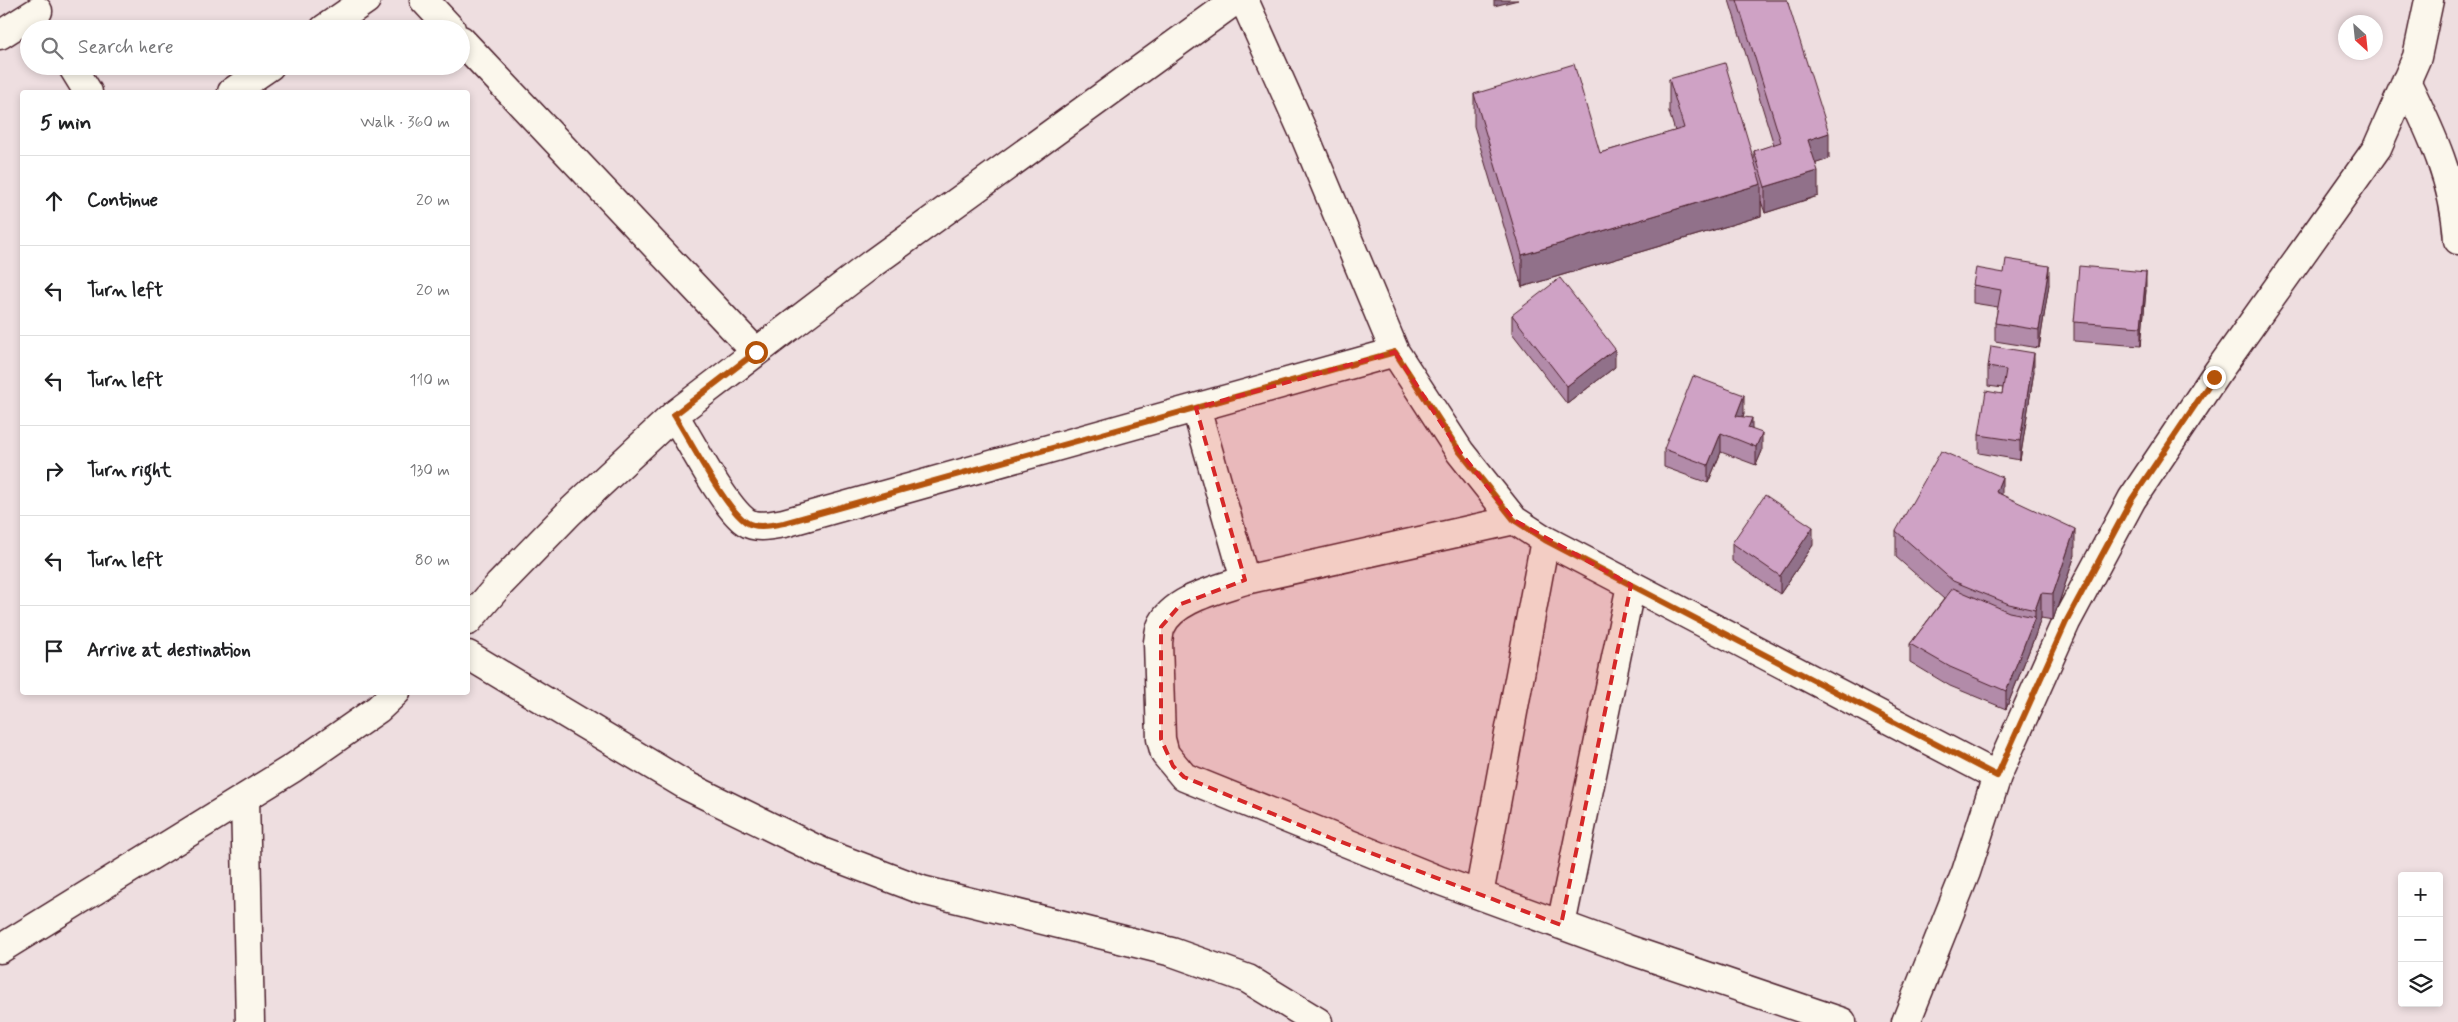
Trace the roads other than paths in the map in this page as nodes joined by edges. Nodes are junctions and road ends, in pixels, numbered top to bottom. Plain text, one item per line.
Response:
1 (366, 0) edge
2 (424, 0) edge
3 (1236, 0) edge
4 (1244, 0) edge
5 (2429, 0) edge
6 (40, 13) edge
7 (27, 20) edge
8 (337, 20) edge
9 (443, 20) edge
10 (20, 24) edge
11 (0, 35) edge
12 (470, 50) edge
13 (78, 75) edge
14 (257, 75) edge
15 (2406, 81) junction
16 (87, 90) edge
17 (235, 90) edge
18 (2458, 240) edge
19 (756, 352) junction
20 (1395, 352) junction
21 (1196, 408) junction
22 (674, 415) junction
23 (1514, 520) junction
24 (1545, 540) junction
25 (1245, 580) junction
26 (1631, 584) junction
27 (470, 612) edge
28 (470, 656) edge
29 (393, 695) edge
30 (1997, 776) junction
31 (245, 798) junction
32 (1479, 895) junction
33 (1561, 925) junction
34 (0, 948) edge
35 (250, 1022) edge
36 (1318, 1022) edge
37 (1842, 1022) edge
38 (1906, 1022) edge

1 - 8 street
2 - 9 street
3 - 19 street
4 - 20 street
5 - 15 street
6 - 7 street
10 - 11 street
12 - 19 street
13 - 16 street
14 - 17 street
15 - 18 street
15 - 30 street
19 - 22 street
20 - 21 street
20 - 23 street
21 - 22 street
21 - 25 street
22 - 27 street
23 - 24 street
23 - 25 street
24 - 26 street
24 - 32 street
25 - 32 street
26 - 30 street
26 - 33 street
28 - 36 street
29 - 31 street
30 - 38 street
31 - 34 street
31 - 35 street
32 - 33 street
33 - 37 street

